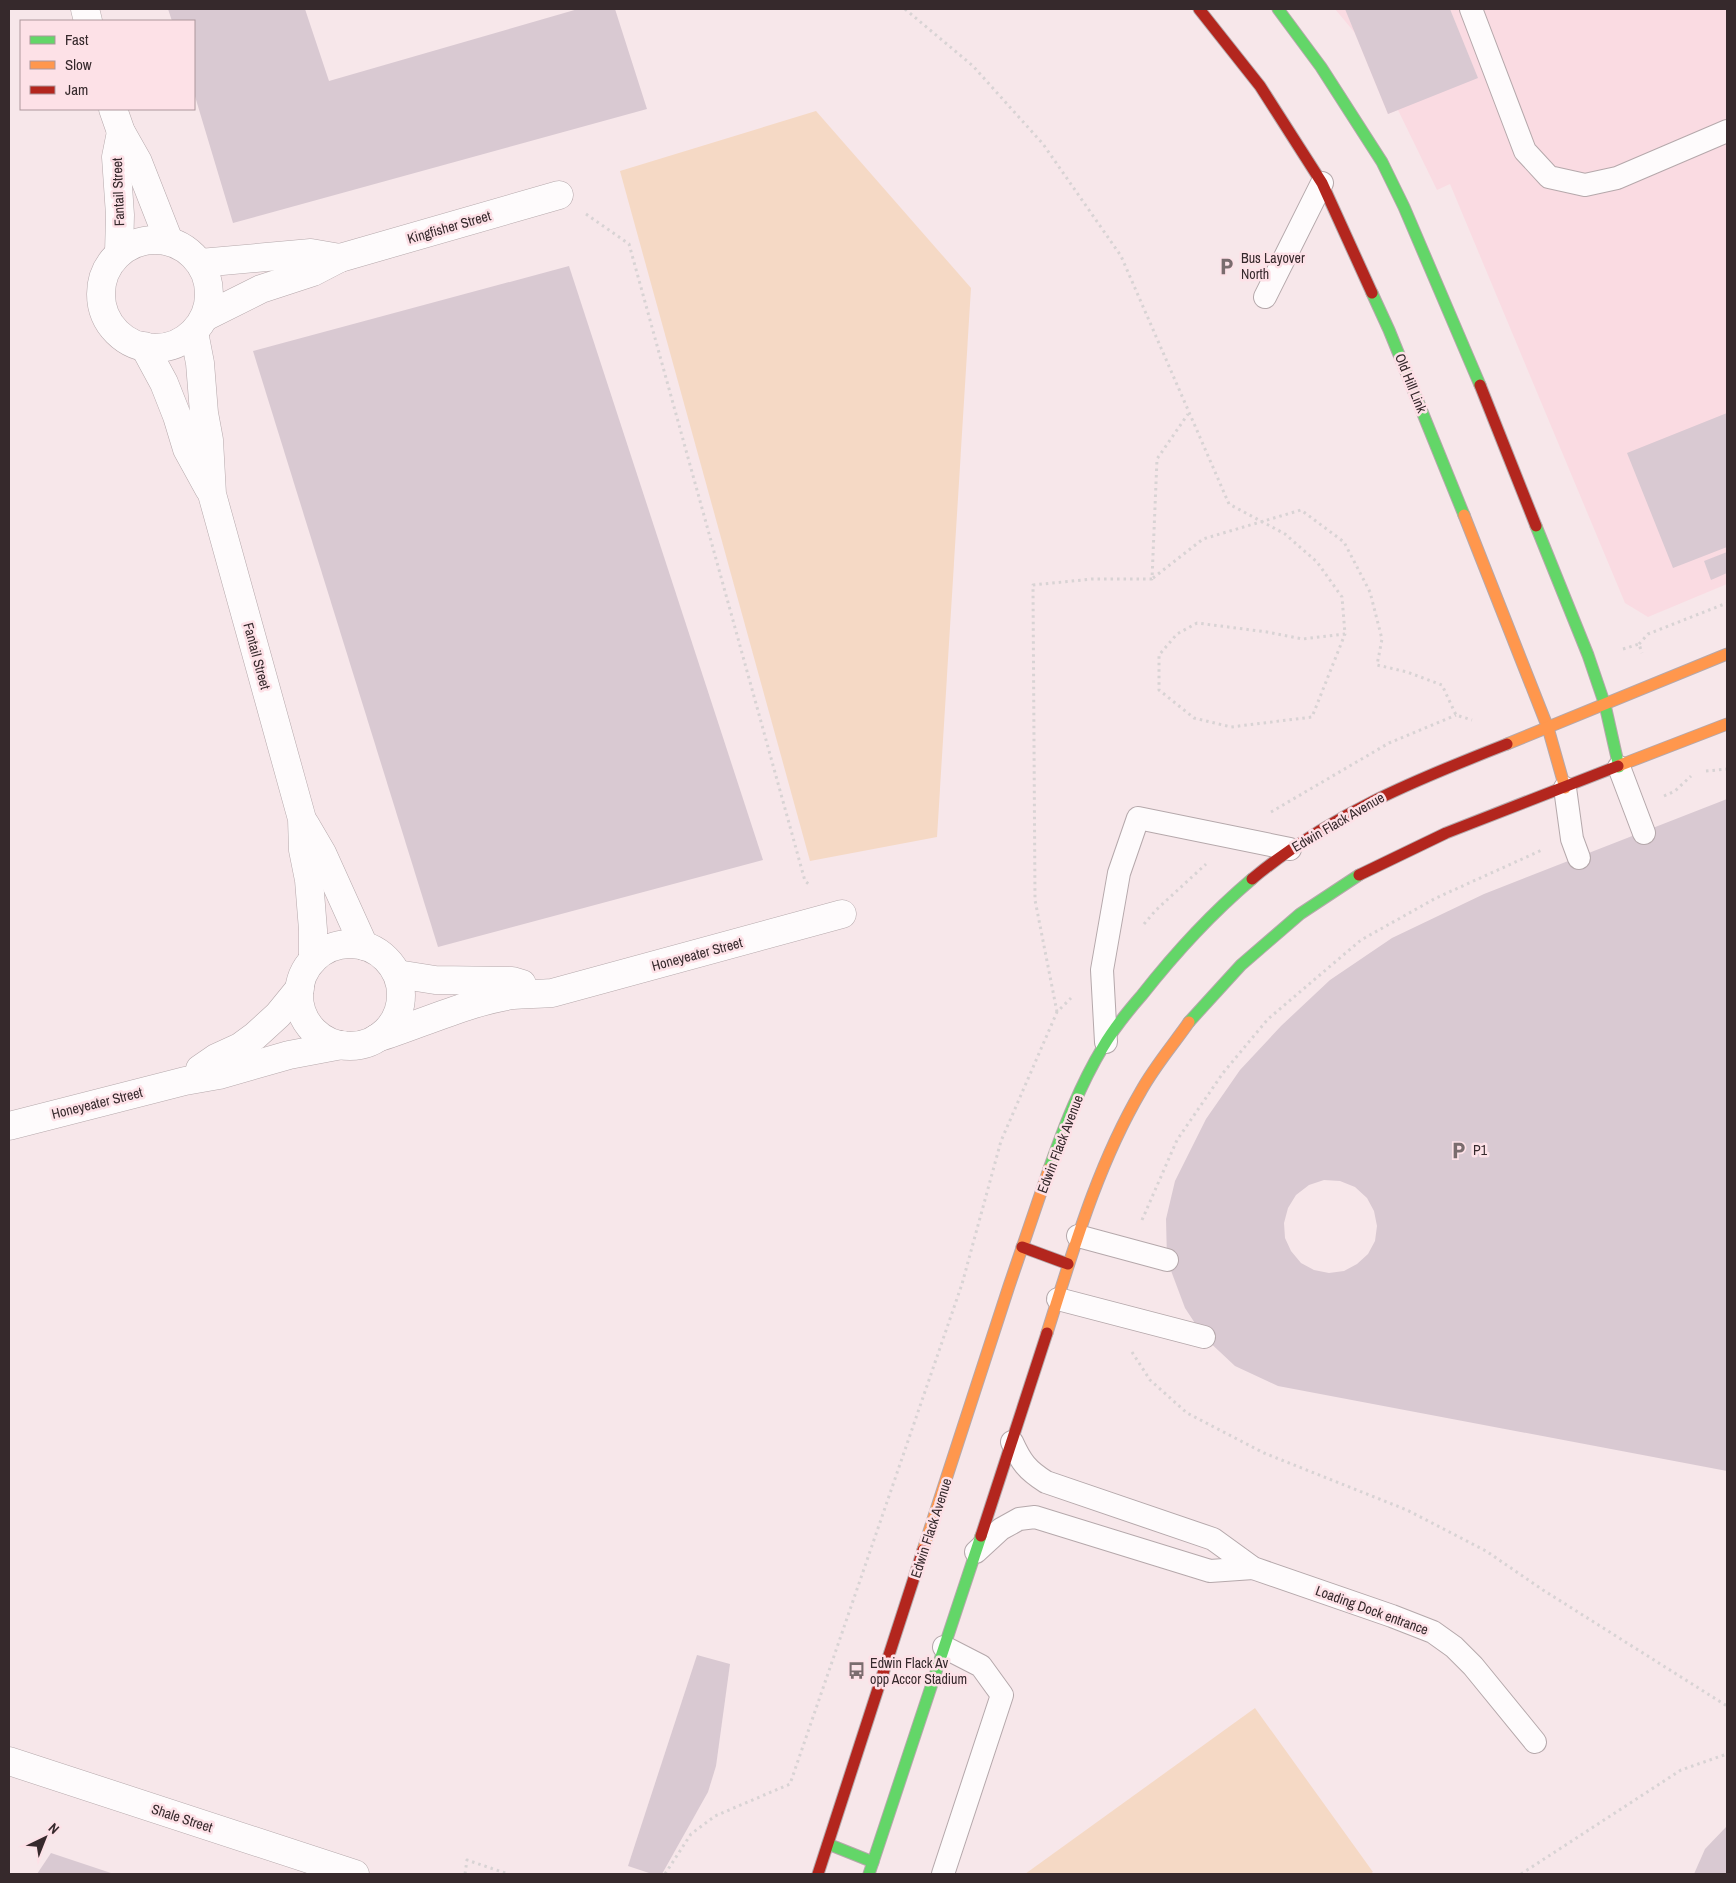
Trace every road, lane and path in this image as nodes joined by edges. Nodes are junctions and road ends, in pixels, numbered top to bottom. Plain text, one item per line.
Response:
1 (905, 9) edge
2 (1199, 9) edge
3 (1278, 9) edge
4 (1471, 9) edge
5 (117, 120) edge
6 (1727, 131) edge
7 (1322, 182) junction
8 (559, 196) joint
9 (169, 242) junction
10 (119, 253) junction
11 (340, 258) junction
12 (200, 263) junction
13 (1266, 297) dead end
14 (200, 324) junction
15 (144, 346) junction
16 (1189, 413) junction
17 (212, 494) junction
18 (1261, 521) junction
19 (1152, 579) junction
20 (1727, 604) edge
21 (1345, 634) junction
22 (1639, 644) dead end
23 (1727, 654) edge
24 (1605, 705) junction
25 (1476, 722) dead end
26 (1727, 724) edge
27 (1548, 728) junction
28 (1619, 767) junction
29 (1727, 769) edge
30 (1702, 772) dead end
31 (1695, 773) dead end
32 (1565, 788) junction
33 (1635, 810) junction
34 (302, 819) junction
35 (1644, 833) dead end
36 (1576, 848) joint
37 (1290, 849) junction
38 (842, 914) joint
39 (364, 946) junction
40 (313, 960) junction
41 (396, 974) junction
42 (300, 988) junction
43 (552, 993) junction
44 (1056, 1012) dead end
45 (377, 1038) junction
46 (1106, 1042) junction
47 (342, 1045) junction
48 (185, 1081) junction
49 (9, 1126) edge
50 (1078, 1236) junction
51 (1022, 1247) junction
52 (1131, 1250) junction
53 (1167, 1260) dead end
54 (1068, 1264) junction
55 (1058, 1299) junction
56 (1109, 1312) junction
57 (1204, 1337) dead end
58 (1012, 1442) junction
59 (976, 1552) junction
60 (1253, 1568) junction
61 (944, 1647) junction
62 (1727, 1706) edge
63 (1535, 1742) dead end
64 (1727, 1754) edge
65 (9, 1761) edge
66 (828, 1844) junction
67 (874, 1862) junction
68 (355, 1874) edge
69 (465, 1874) edge
70 (508, 1874) edge
71 (818, 1874) edge
72 (869, 1874) edge
73 (943, 1874) edge
74 (1521, 1874) edge

1 - 16 path
2 - 7 street, Old Hill Link
3 - 24 street
4 - 6 lane
5 - 9 street, Fantail Street
5 - 10 street, Fantail Street
7 - 13 lane
7 - 27 street, Old Hill Link
8 - 11 street, Kingfisher Street
8 - 38 path
9 - 10 street
9 - 12 street
10 - 15 street
11 - 12 street, Kingfisher Street
11 - 14 street, Kingfisher Street
12 - 14 street
14 - 15 street
14 - 17 street, Fantail Street
15 - 17 street, Fantail Street
16 - 18 path
16 - 19 path
17 - 34 street, Fantail Street
18 - 19 path
18 - 21 path
18 - 25 path
19 - 44 path
20 - 22 path
21 - 21 path
23 - 24 street, Edwin Flack Avenue
24 - 27 street, Edwin Flack Avenue
24 - 28 street
26 - 28 street
27 - 32 street, Old Hill Link
27 - 37 street, Edwin Flack Avenue
28 - 32 street
28 - 33 lane
29 - 30 path
31 - 33 path
32 - 36 lane
32 - 50 street
33 - 35 lane
34 - 39 street, Fantail Street
34 - 40 street, Fantail Street
36 - 52 path
37 - 46 street, Edwin Flack Avenue
37 - 46 lane
38 - 43 street, Honeyeater Street
39 - 40 street
39 - 41 street
40 - 42 street
41 - 43 street
41 - 45 street
42 - 47 street
42 - 48 street, Honeyeater Street
43 - 45 street, Honeyeater Street
45 - 47 street
46 - 51 street, Edwin Flack Avenue
47 - 48 street, Honeyeater Street
48 - 49 street, Honeyeater Street
50 - 52 lane
50 - 54 street
51 - 54 street
51 - 66 street, Edwin Flack Avenue
52 - 53 lane
54 - 55 street
55 - 56 lane
55 - 58 street
56 - 57 lane
56 - 62 path
58 - 59 street
58 - 60 lane, Loading Dock entrance
59 - 60 lane, Loading Dock entrance
59 - 61 street
60 - 63 lane, Loading Dock entrance
61 - 67 street
61 - 73 lane
64 - 74 path
65 - 68 street, Shale Street
66 - 67 street
66 - 71 street, Edwin Flack Avenue
67 - 72 street
69 - 70 path

